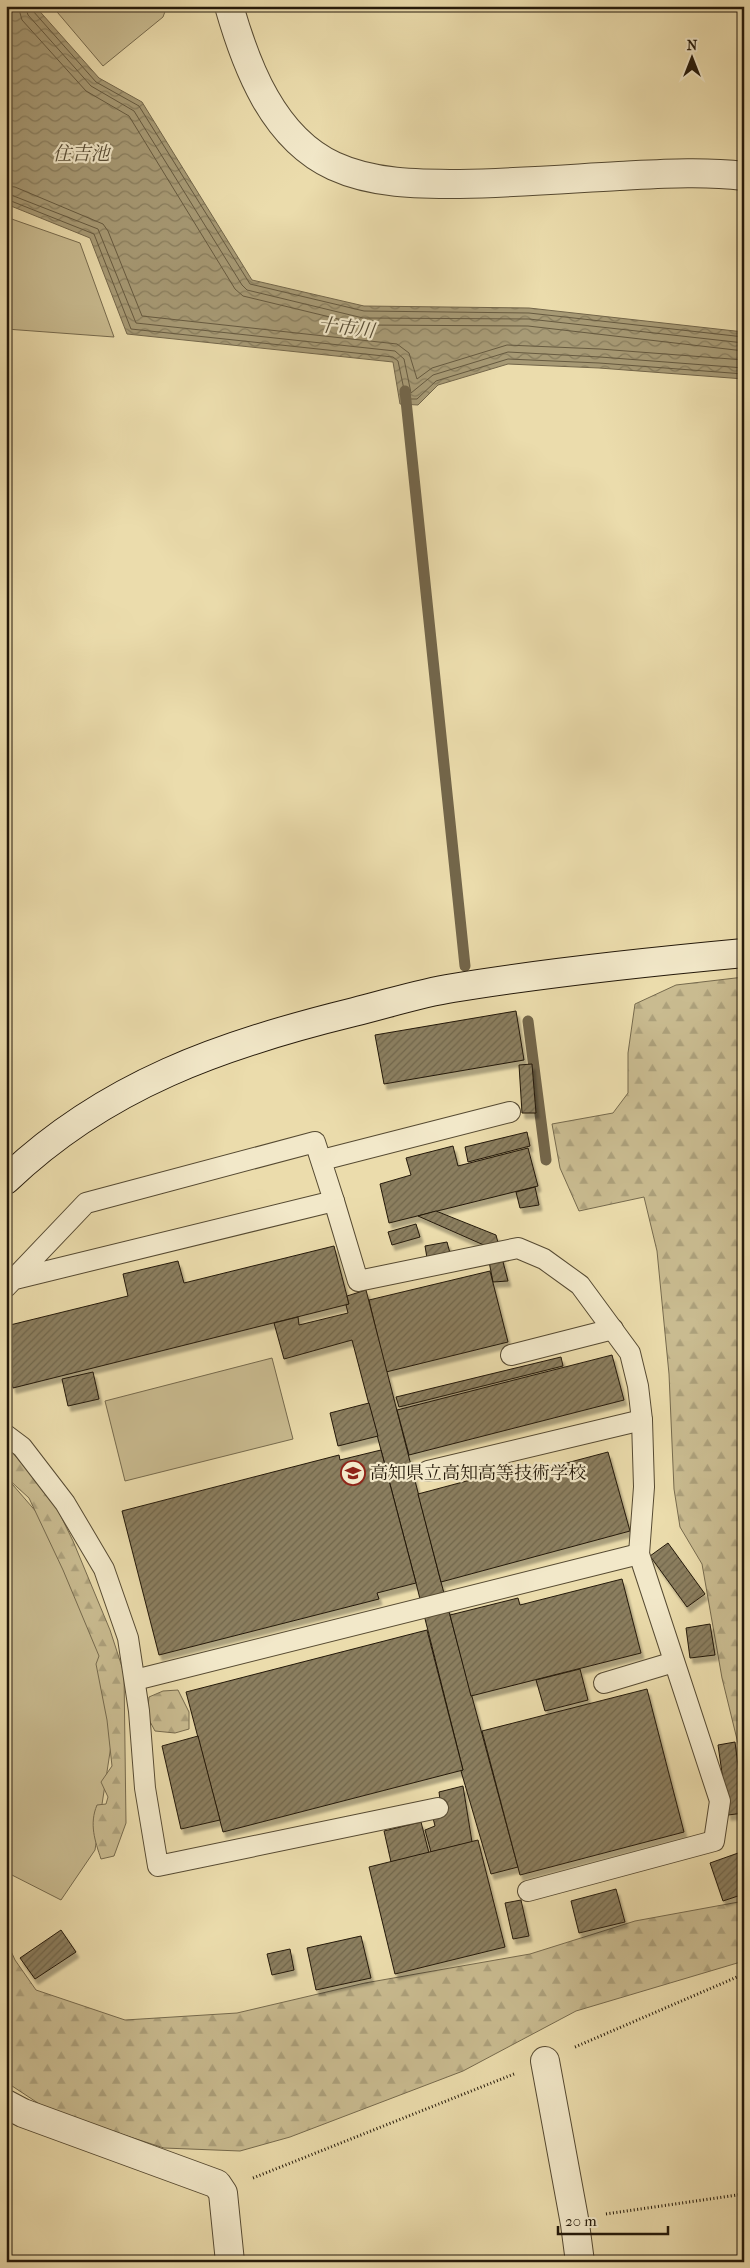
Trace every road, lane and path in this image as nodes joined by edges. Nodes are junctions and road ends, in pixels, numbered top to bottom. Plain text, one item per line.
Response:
1 (229, 6) edge
2 (744, 176) edge
3 (744, 953) edge
4 (510, 1112) dead end
5 (322, 1160) junction
6 (6, 1180) edge
7 (334, 1201) junction
8 (11, 1283) edge
9 (613, 1329) junction
10 (511, 1355) dead end
11 (642, 1420) junction
12 (6, 1435) edge
13 (428, 1471) dead end
14 (639, 1554) junction
15 (674, 1662) junction
16 (135, 1680) junction
17 (604, 1683) dead end
18 (438, 1808) dead end
19 (528, 1891) dead end
20 (744, 1974) edge
21 (545, 2061) junction
22 (6, 2104) edge
23 (222, 2189) junction
24 (744, 2194) edge
25 (575, 2224) junction
26 (230, 2262) edge
27 (580, 2262) edge

1 - 2 street
3 - 6 street
4 - 5 lane
5 - 7 lane
5 - 8 lane
7 - 8 lane
7 - 9 lane
9 - 10 lane
9 - 11 lane
11 - 13 lane
11 - 14 lane
12 - 16 lane
14 - 15 lane
14 - 16 lane
15 - 17 lane
15 - 19 lane
16 - 18 lane
20 - 21 path
21 - 23 path
21 - 25 street
22 - 23 street
23 - 26 street
24 - 25 path
25 - 27 street

